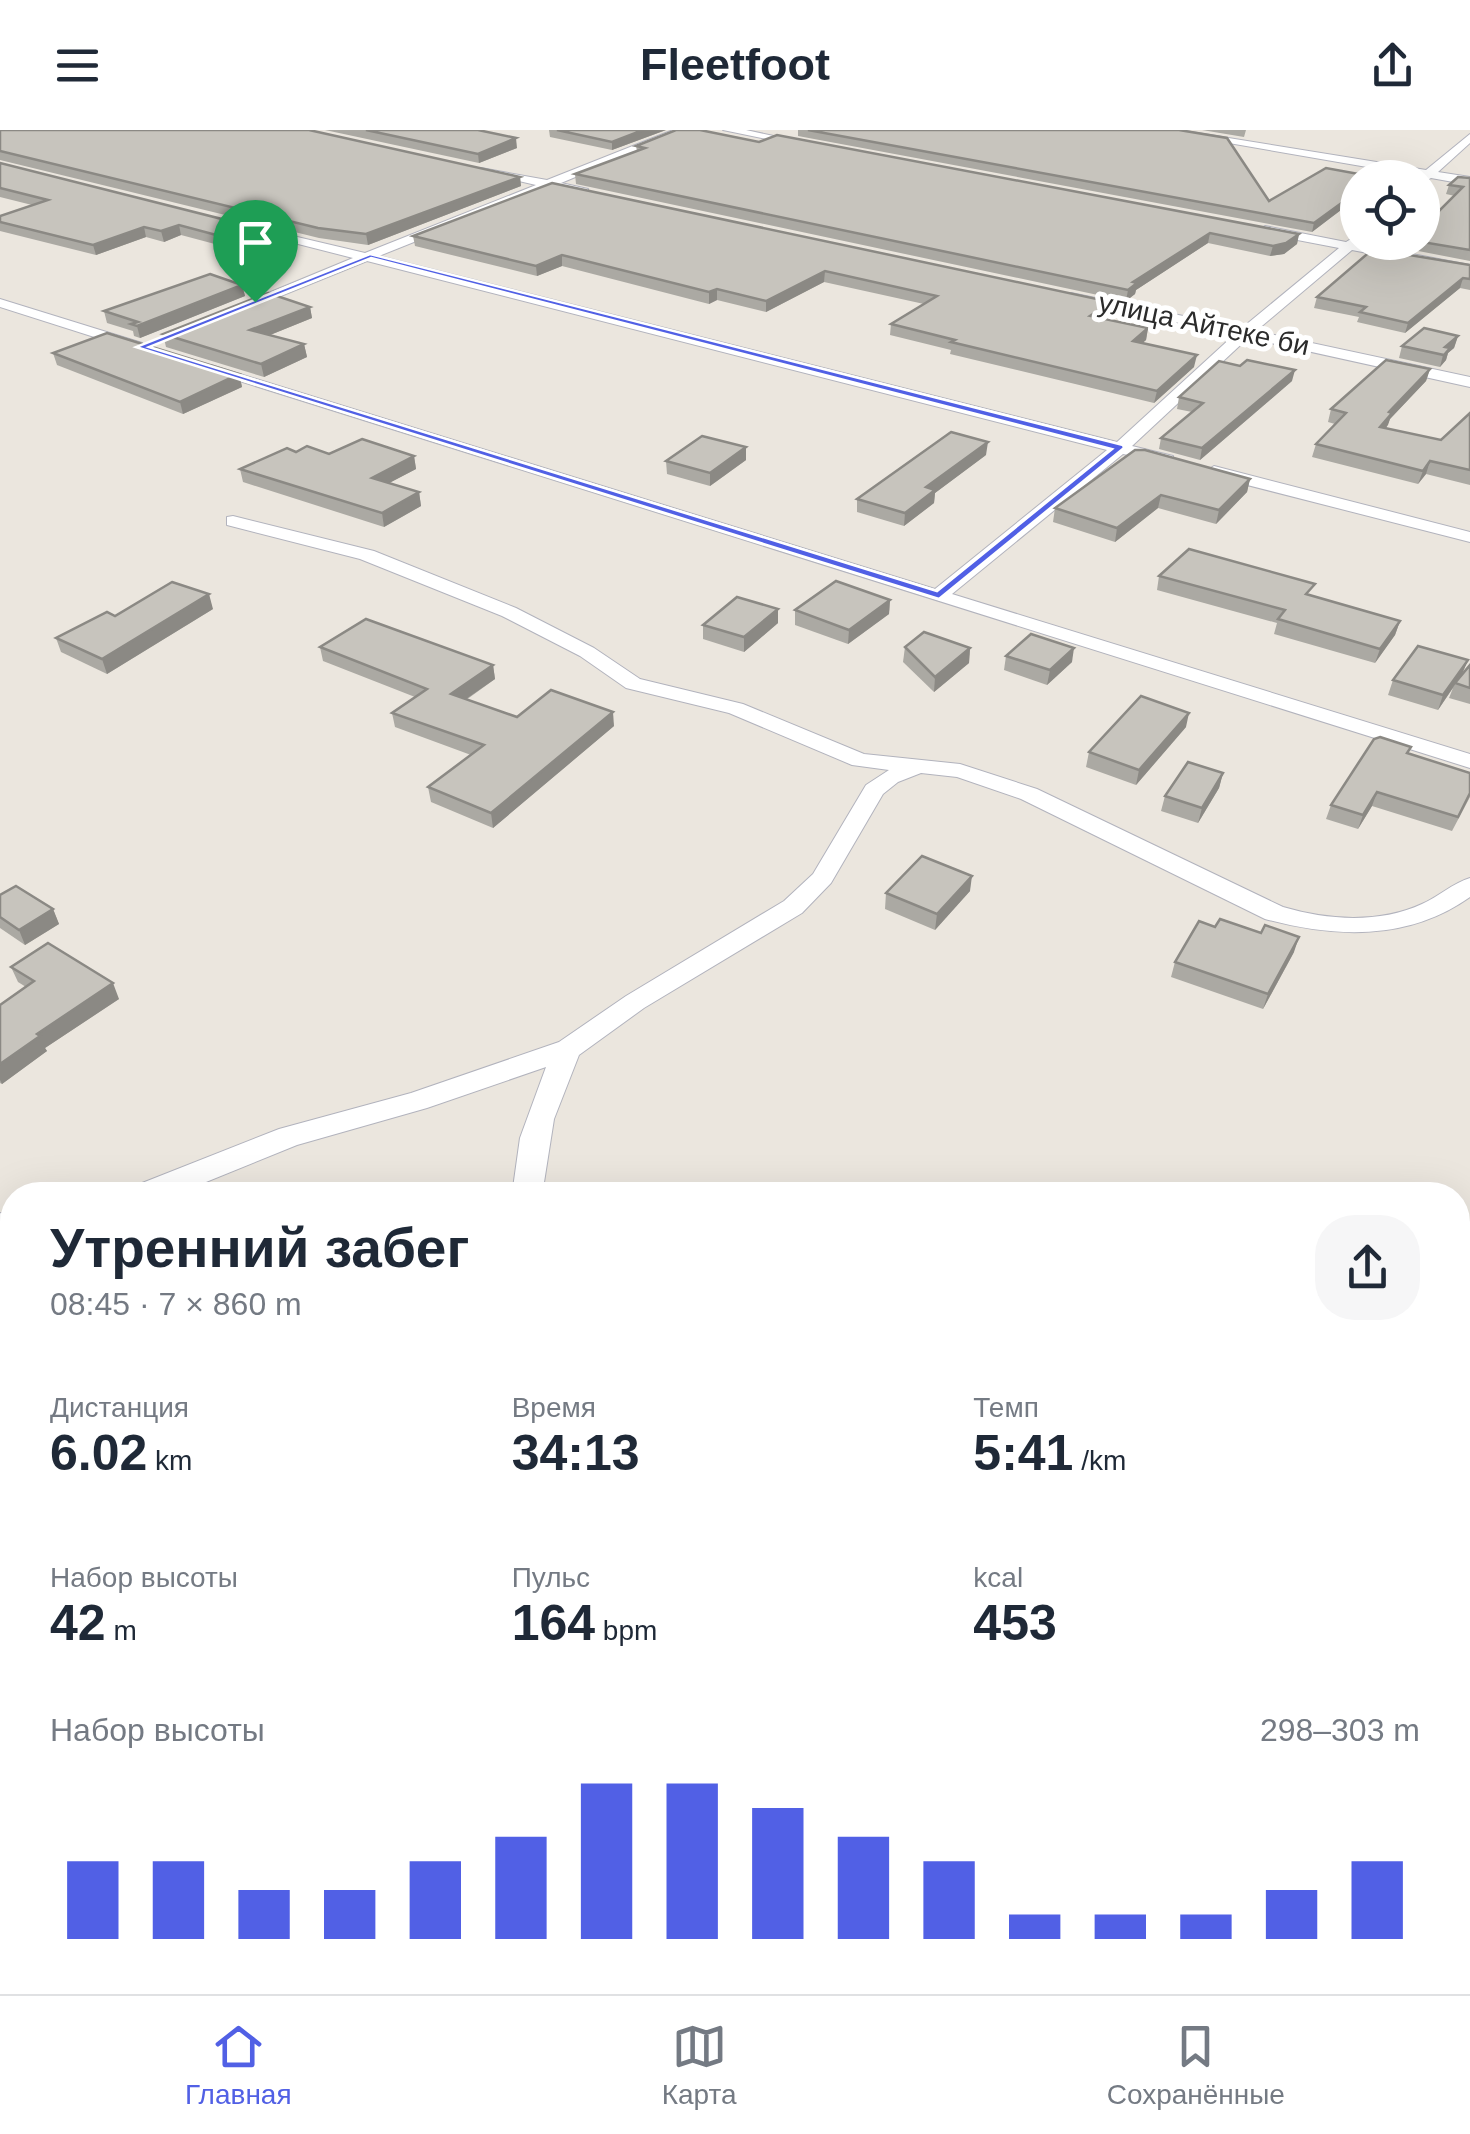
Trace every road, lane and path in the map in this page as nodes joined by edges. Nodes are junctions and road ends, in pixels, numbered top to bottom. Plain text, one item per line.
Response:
1 (684, 130) edge
2 (728, 130) edge
3 (1159, 130) edge
4 (1470, 137) edge
5 (820, 147) edge
6 (1340, 162) edge
7 (1440, 164) edge
8 (474, 168) edge
9 (1440, 178) edge
10 (1470, 181) edge
11 (546, 183) junction
12 (594, 194) edge
13 (249, 228) edge
14 (1260, 229) edge
15 (1340, 241) edge
16 (1340, 255) edge
17 (370, 256) junction
18 (1430, 260) edge
19 (1470, 269) edge
20 (1051, 291) edge
21 (0, 303) edge
22 (229, 312) edge
23 (1246, 333) junction
24 (153, 347) edge
25 (196, 364) edge
26 (1470, 382) edge
27 (1120, 448) junction
28 (234, 521) dead end
29 (1470, 537) edge
30 (939, 595) junction
31 (860, 760) junction
32 (1470, 761) edge
33 (922, 767) junction
34 (874, 790) junction
35 (1470, 886) edge
36 (570, 1049) junction
37 (176, 1182) edge
38 (530, 1182) edge

1 - 11 street
2 - 5 street
3 - 6 street
4 - 7 street
8 - 11 street
9 - 10 street
11 - 12 street
11 - 17 street
13 - 17 street
14 - 15 street
16 - 23 street
17 - 22 street
17 - 27 street
18 - 19 street
20 - 23 street, улица Айтеке би
21 - 24 street
23 - 26 street, улица Айтеке би
23 - 27 street
25 - 30 street
27 - 29 street
27 - 30 street
28 - 31 street
30 - 32 street
31 - 33 street
31 - 34 street
33 - 34 street
33 - 35 street
34 - 36 street
36 - 37 street
36 - 38 street

